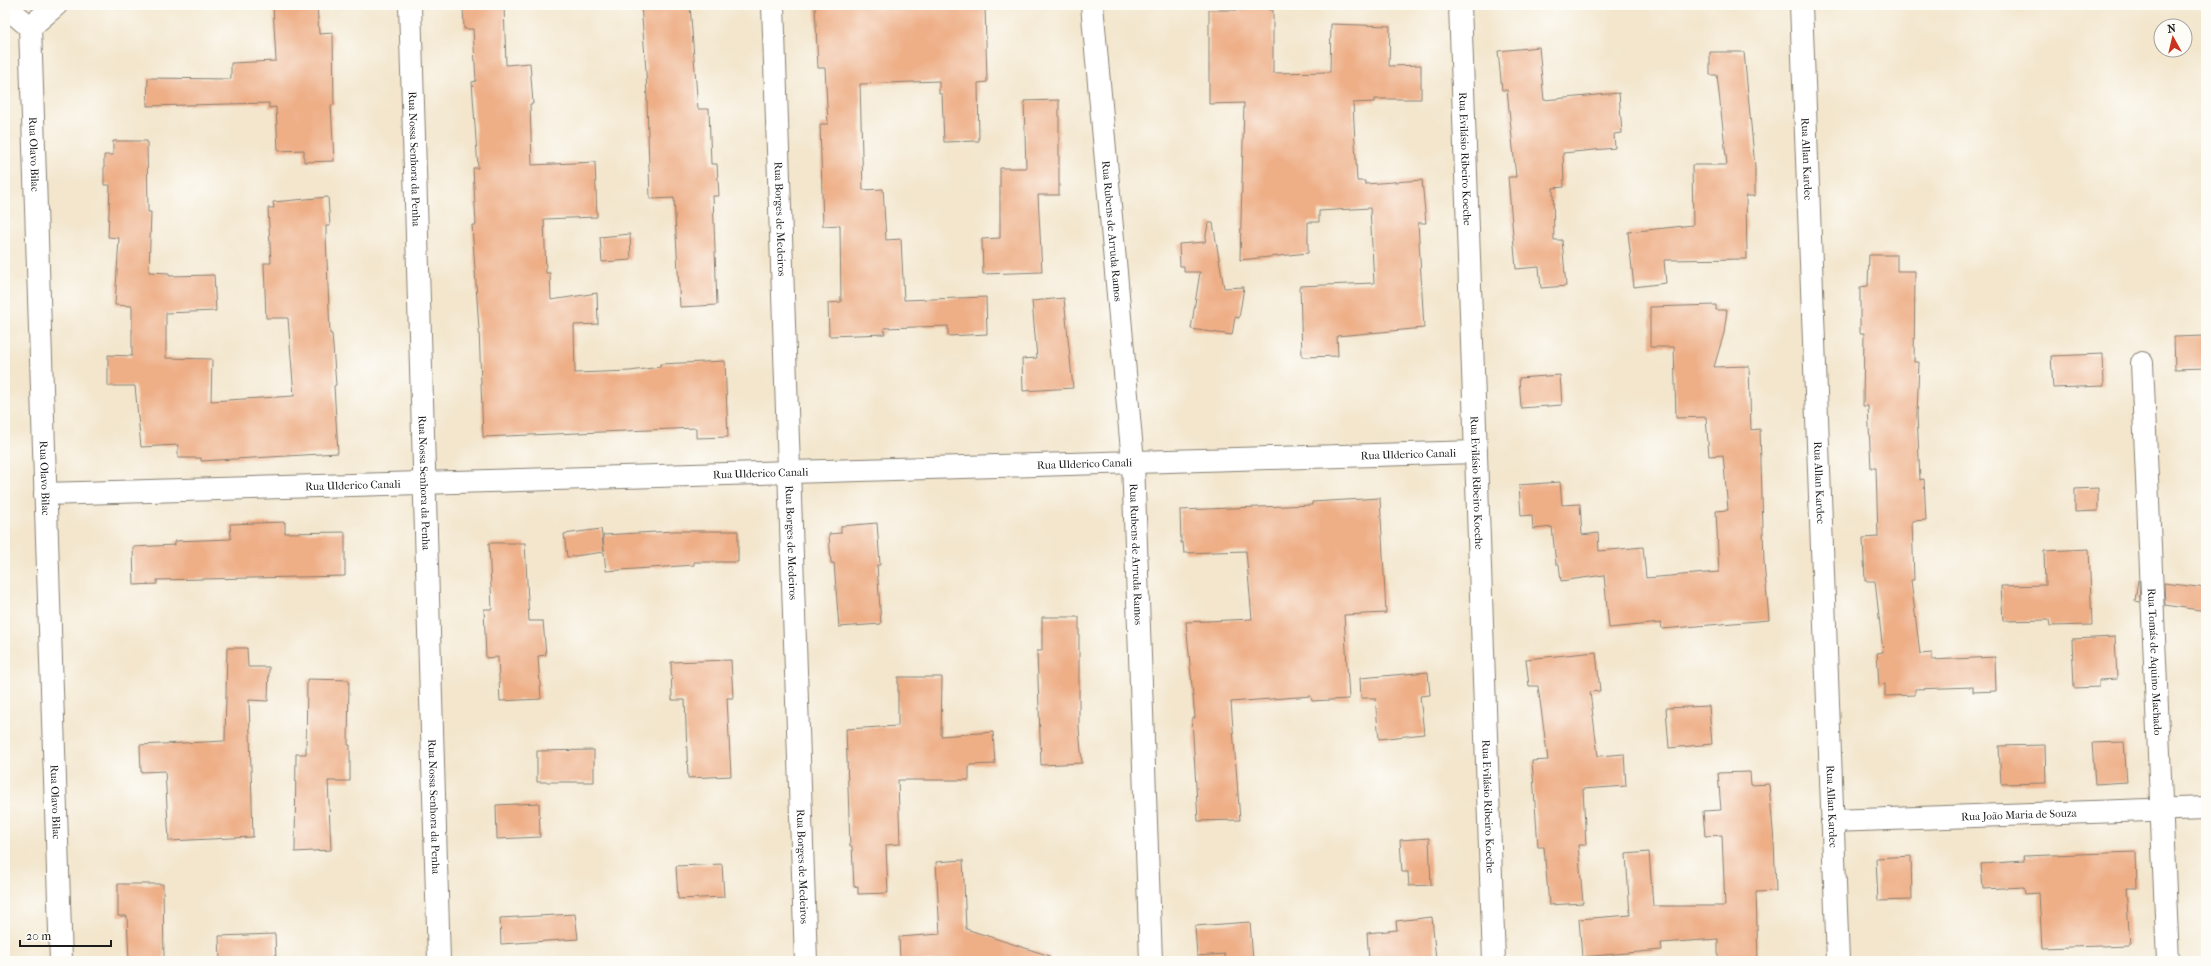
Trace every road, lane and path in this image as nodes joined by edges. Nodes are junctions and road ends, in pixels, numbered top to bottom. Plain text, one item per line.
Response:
1 (56, 5) edge
2 (410, 5) edge
3 (774, 5) edge
4 (1092, 5) edge
5 (1460, 5) edge
6 (1801, 5) edge
7 (5, 6) edge
8 (30, 27) junction
9 (2142, 364) dead end
10 (1476, 452) junction
11 (1133, 462) junction
12 (790, 472) junction
13 (424, 482) junction
14 (45, 494) junction
15 (2206, 808) edge
16 (2161, 810) junction
17 (1832, 821) junction
18 (61, 961) edge
19 (439, 961) edge
20 (806, 961) edge
21 (1151, 961) edge
22 (1494, 961) edge
23 (1838, 961) edge
24 (2168, 961) edge

1 - 8 street
2 - 13 street, Rua Nossa Senhora da Penha
3 - 12 street, Rua Borges de Medeiros
4 - 11 street, Rua Rubens de Arruda Ramos
5 - 10 street, Rua Evilásio Ribeiro Koeche
6 - 17 street, Rua Allan Kardec
7 - 8 street
8 - 14 street, Rua Olavo Bilac
9 - 16 street, Rua Tomás de Aquino Machado
10 - 11 street, Rua Ulderico Canali
10 - 22 street, Rua Evilásio Ribeiro Koeche
11 - 12 street, Rua Ulderico Canali
11 - 21 street, Rua Rubens de Arruda Ramos
12 - 13 street, Rua Ulderico Canali
12 - 20 street, Rua Borges de Medeiros
13 - 14 street, Rua Ulderico Canali
13 - 19 street, Rua Nossa Senhora da Penha
14 - 18 street, Rua Olavo Bilac
15 - 16 street, Rua João Maria de Souza
16 - 17 street, Rua João Maria de Souza
16 - 24 street, Rua Tomás de Aquino Machado
17 - 23 street, Rua Allan Kardec

